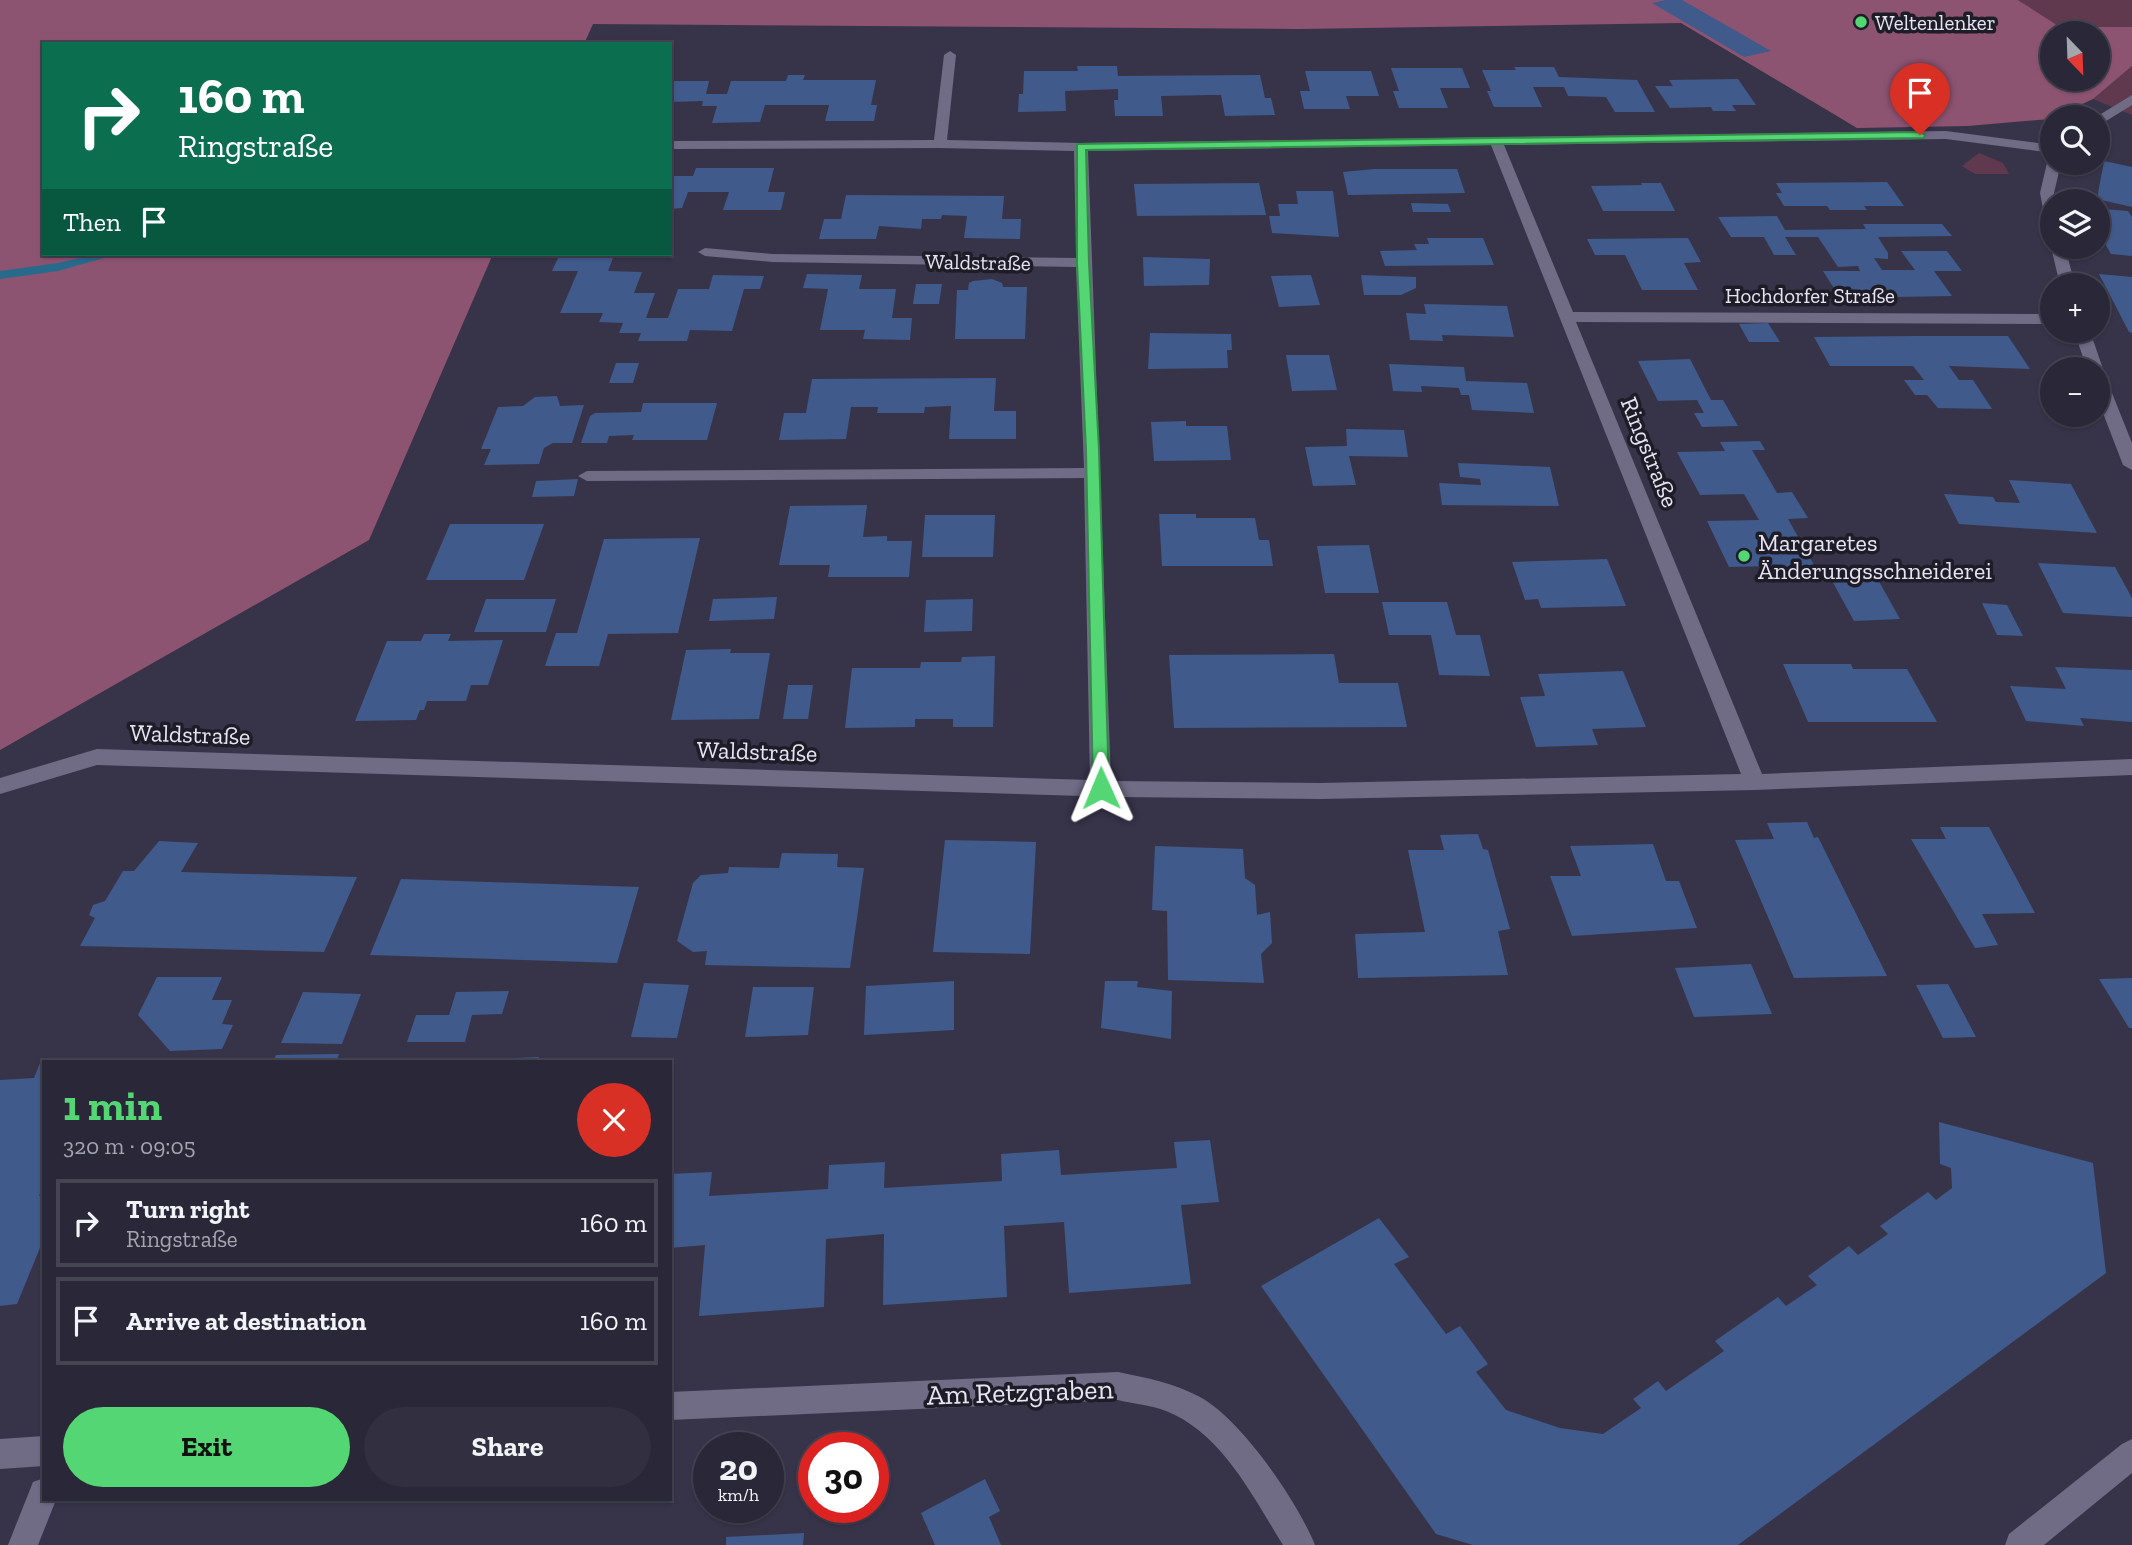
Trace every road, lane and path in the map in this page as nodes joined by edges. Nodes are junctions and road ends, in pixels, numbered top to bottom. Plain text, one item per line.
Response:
1 (950, 55) dead end
2 (2129, 105) edge
3 (2110, 115) edge
4 (1496, 142) junction
5 (940, 144) junction
6 (672, 145) edge
7 (1081, 147) junction
8 (2040, 147) edge
9 (705, 252) dead end
10 (1083, 263) junction
11 (1567, 317) junction
12 (2040, 319) edge
13 (2110, 409) edge
14 (2132, 465) edge
15 (1093, 473) junction
16 (587, 476) dead end
17 (2132, 767) edge
18 (1755, 782) junction
19 (0, 786) edge
20 (1101, 788) junction
21 (672, 1406) edge
22 (42, 1451) edge
23 (0, 1454) edge
24 (2132, 1454) edge
25 (42, 1498) edge
26 (23, 1545) edge
27 (1300, 1545) edge
28 (2020, 1545) edge

1 - 5 street
2 - 3 street
4 - 7 street
4 - 8 street
4 - 11 street, Ringstraße
5 - 6 street
5 - 7 street
7 - 10 street
9 - 10 street, Waldstraße
10 - 15 street
11 - 12 street, Hochdorfer Straße
11 - 18 street, Ringstraße
13 - 14 street
15 - 16 street
15 - 20 street
17 - 18 street
18 - 20 street
19 - 20 street, Waldstraße
21 - 27 street, Am Retzgraben
22 - 23 street
24 - 28 street
25 - 26 street

